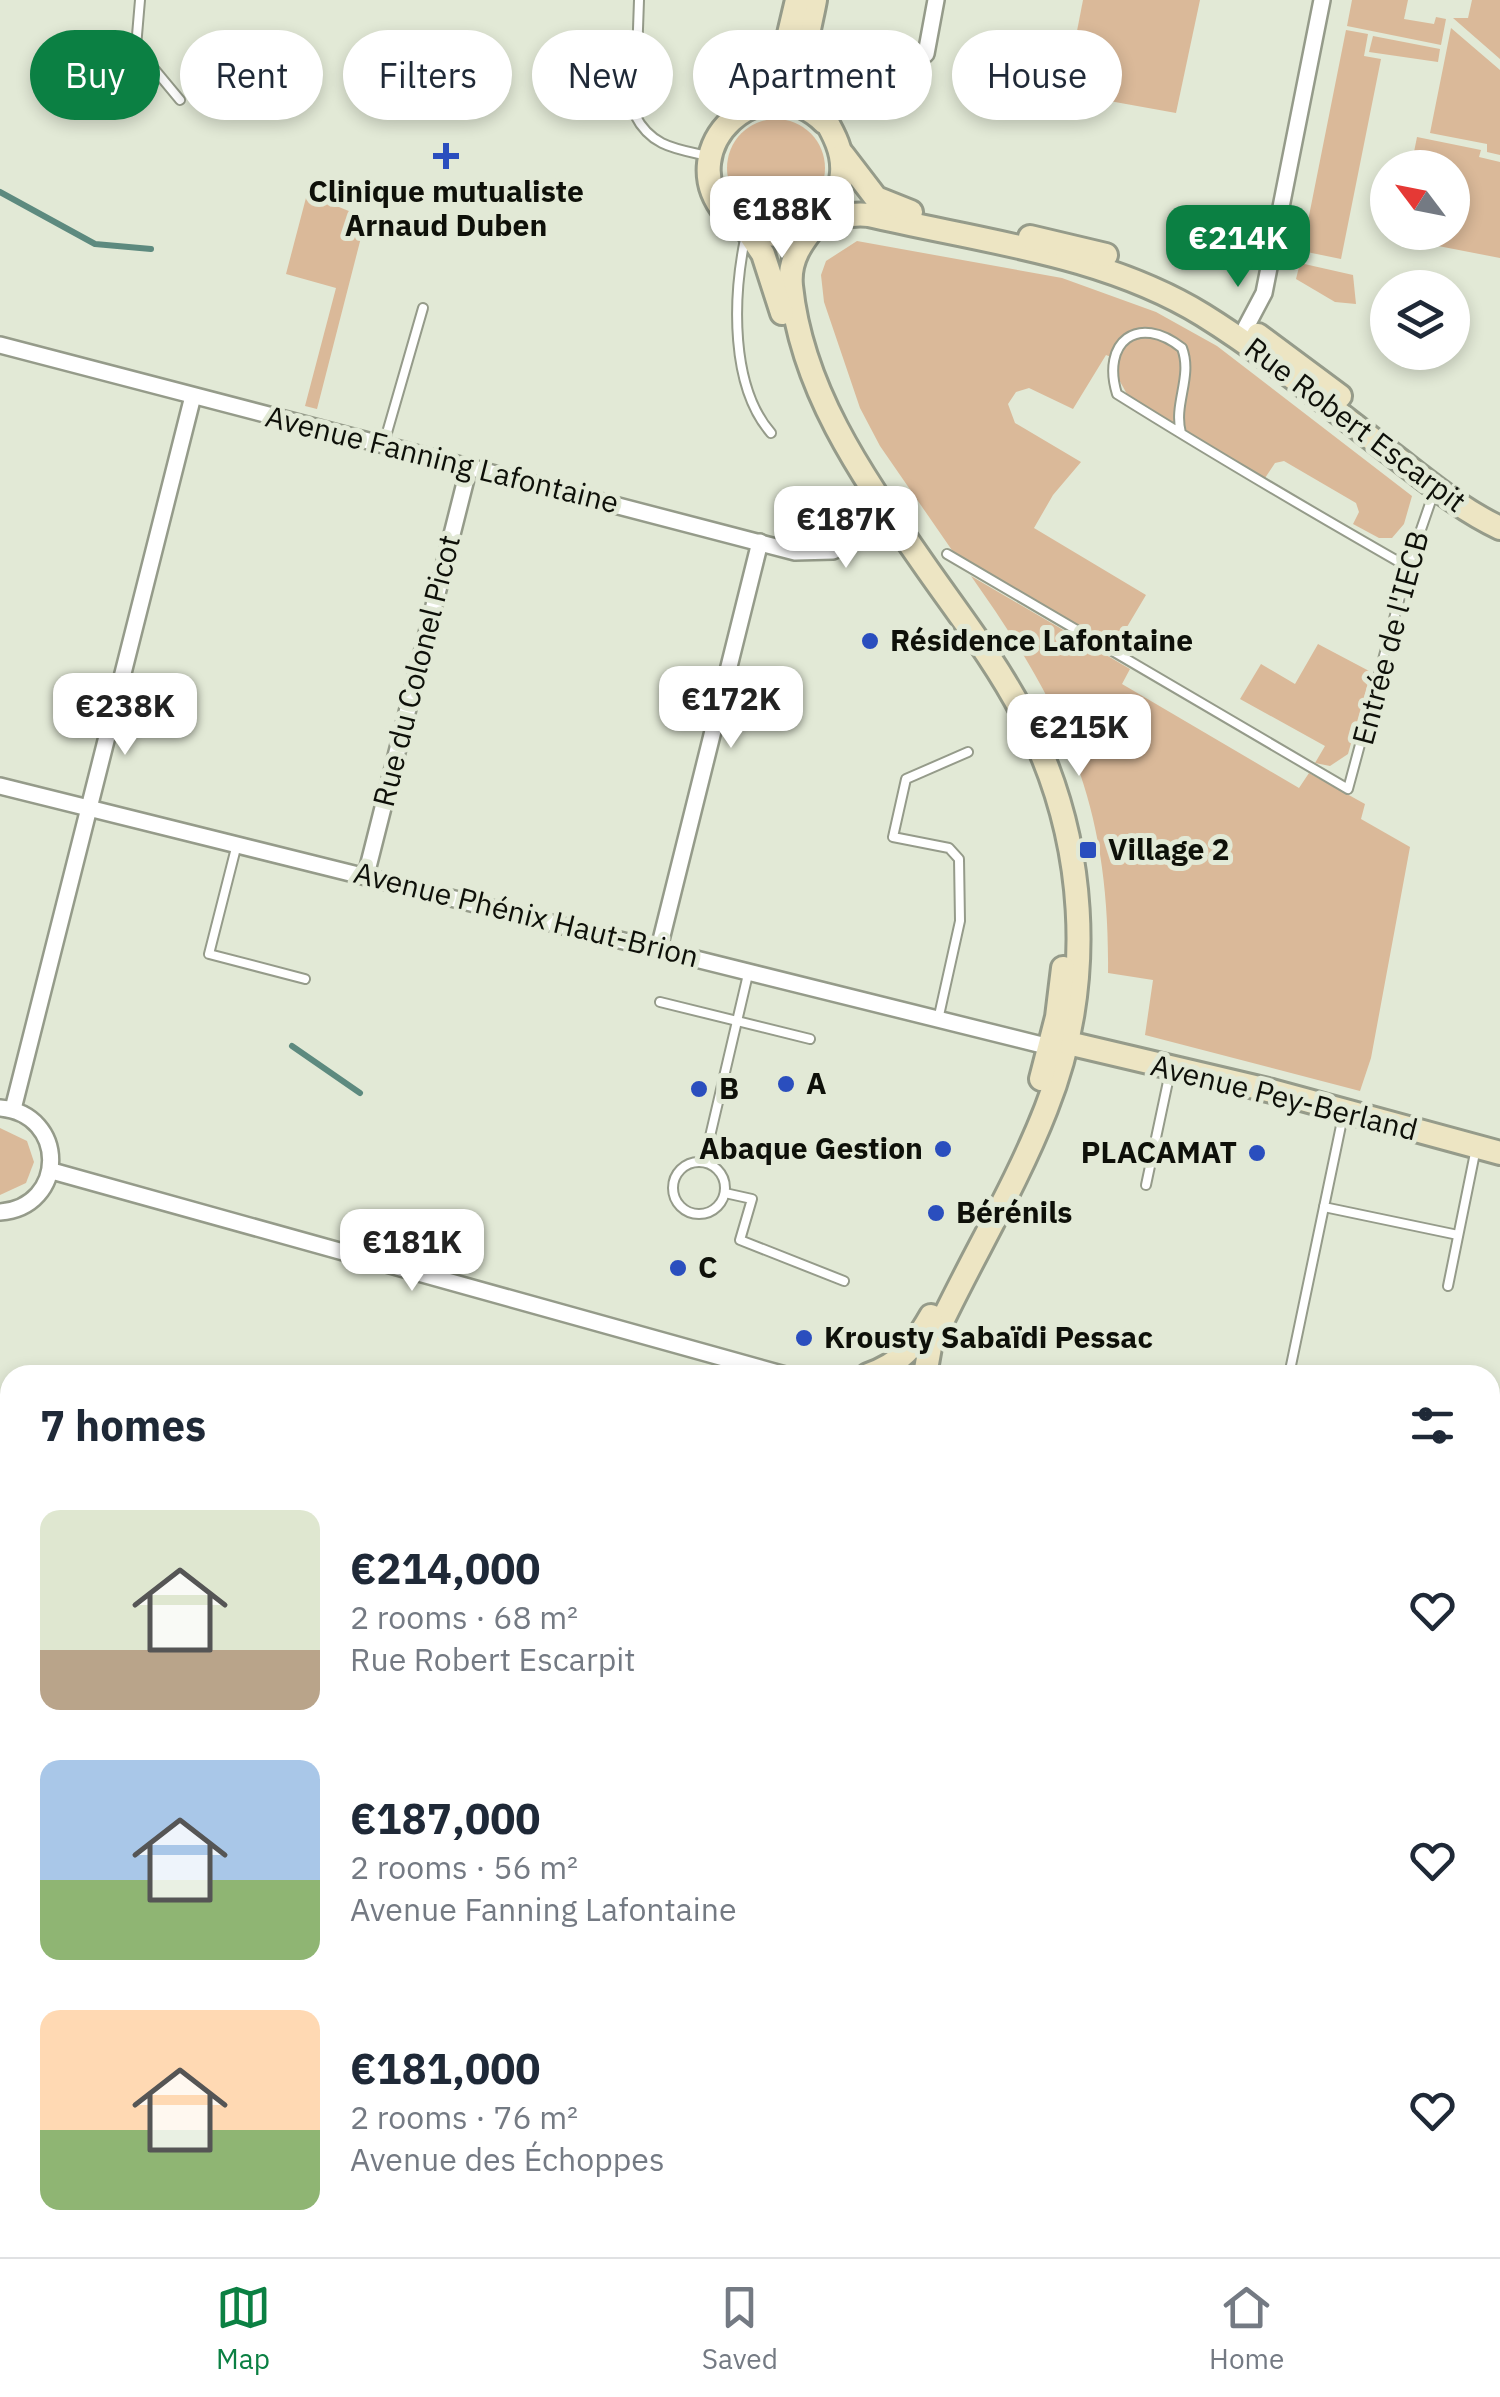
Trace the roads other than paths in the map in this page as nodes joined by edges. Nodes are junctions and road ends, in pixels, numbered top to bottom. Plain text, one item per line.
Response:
1 (140, 0) edge
2 (639, 0) edge
3 (797, 0) edge
4 (816, 0) edge
5 (936, 0) edge
6 (1322, 0) edge
7 (790, 30) edge
8 (930, 30) edge
9 (180, 100) dead end
10 (729, 120) edge
11 (821, 120) edge
12 (830, 128) junction
13 (841, 152) junction
14 (708, 156) junction
15 (812, 225) junction
16 (747, 230) junction
17 (423, 308) dead end
18 (1246, 326) junction
19 (0, 345) edge
20 (194, 396) junction
21 (771, 434) dead end
22 (1181, 434) junction
23 (384, 444) junction
24 (469, 466) junction
25 (1437, 489) junction
26 (1500, 512) edge
27 (882, 528) junction
28 (1500, 528) edge
29 (760, 542) junction
30 (946, 554) dead end
31 (1408, 567) junction
32 (968, 752) dead end
33 (0, 786) edge
34 (89, 808) junction
35 (237, 844) junction
36 (366, 875) junction
37 (659, 948) junction
38 (749, 970) junction
39 (305, 979) dead end
40 (660, 1002) dead end
41 (938, 1020) junction
42 (737, 1021) junction
43 (810, 1038) dead end
44 (1059, 1045) junction
45 (1171, 1068) junction
46 (7, 1109) edge
47 (1344, 1111) junction
48 (1476, 1148) junction
49 (1500, 1154) edge
50 (704, 1162) junction
51 (52, 1172) junction
52 (1146, 1184) dead end
53 (725, 1192) junction
54 (1324, 1208) junction
55 (0, 1212) edge
56 (1458, 1235) junction
57 (844, 1281) dead end
58 (1448, 1286) dead end
59 (749, 1365) edge
60 (895, 1365) edge
61 (928, 1365) edge
62 (1291, 1365) edge

1 - 9 lane
2 - 14 lane
3 - 7 main road
4 - 12 main road
5 - 8 street
6 - 18 street
10 - 14 main road
11 - 12 main road
12 - 13 main road
13 - 15 main road
13 - 18 main road, Rue Robert Escarpit
14 - 16 main road
15 - 16 main road
15 - 25 main road, Rue Robert Escarpit
15 - 44 main road
16 - 21 lane
16 - 27 main road
17 - 23 lane
18 - 26 main road, Rue Robert Escarpit
19 - 20 street, Avenue Fanning Lafontaine
20 - 23 street, Avenue Fanning Lafontaine
20 - 34 street
22 - 22 lane
22 - 31 lane
23 - 24 street, Avenue Fanning Lafontaine
24 - 29 street, Avenue Fanning Lafontaine
24 - 36 street, Rue du Colonel Picot
25 - 28 main road, Rue Robert Escarpit
25 - 31 lane, Entrée de l'IECB
27 - 29 street, Avenue Fanning Lafontaine
27 - 44 main road
29 - 37 street
30 - 31 lane, Entrée de l'IECB
32 - 41 lane
33 - 34 street, Avenue Phénix Haut-Brion
34 - 35 street, Avenue Phénix Haut-Brion
34 - 46 street
35 - 36 street, Avenue Phénix Haut-Brion
35 - 39 lane
36 - 37 street, Avenue Phénix Haut-Brion
37 - 38 street, Avenue Phénix Haut-Brion
38 - 41 street, Avenue Phénix Haut-Brion
38 - 42 lane
40 - 42 lane
41 - 44 street, Avenue Phénix Haut-Brion
42 - 43 lane
42 - 50 lane
44 - 45 main road, Avenue Pey-Berland
44 - 60 main road
44 - 61 main road
45 - 47 main road, Avenue Pey-Berland
45 - 52 lane
46 - 51 street
47 - 48 main road, Avenue Pey-Berland
47 - 54 lane
48 - 49 main road, Avenue Pey-Berland
48 - 56 lane
50 - 53 lane
50 - 53 lane
51 - 55 street
51 - 59 street
53 - 57 lane
54 - 56 lane
54 - 62 lane
56 - 58 lane

